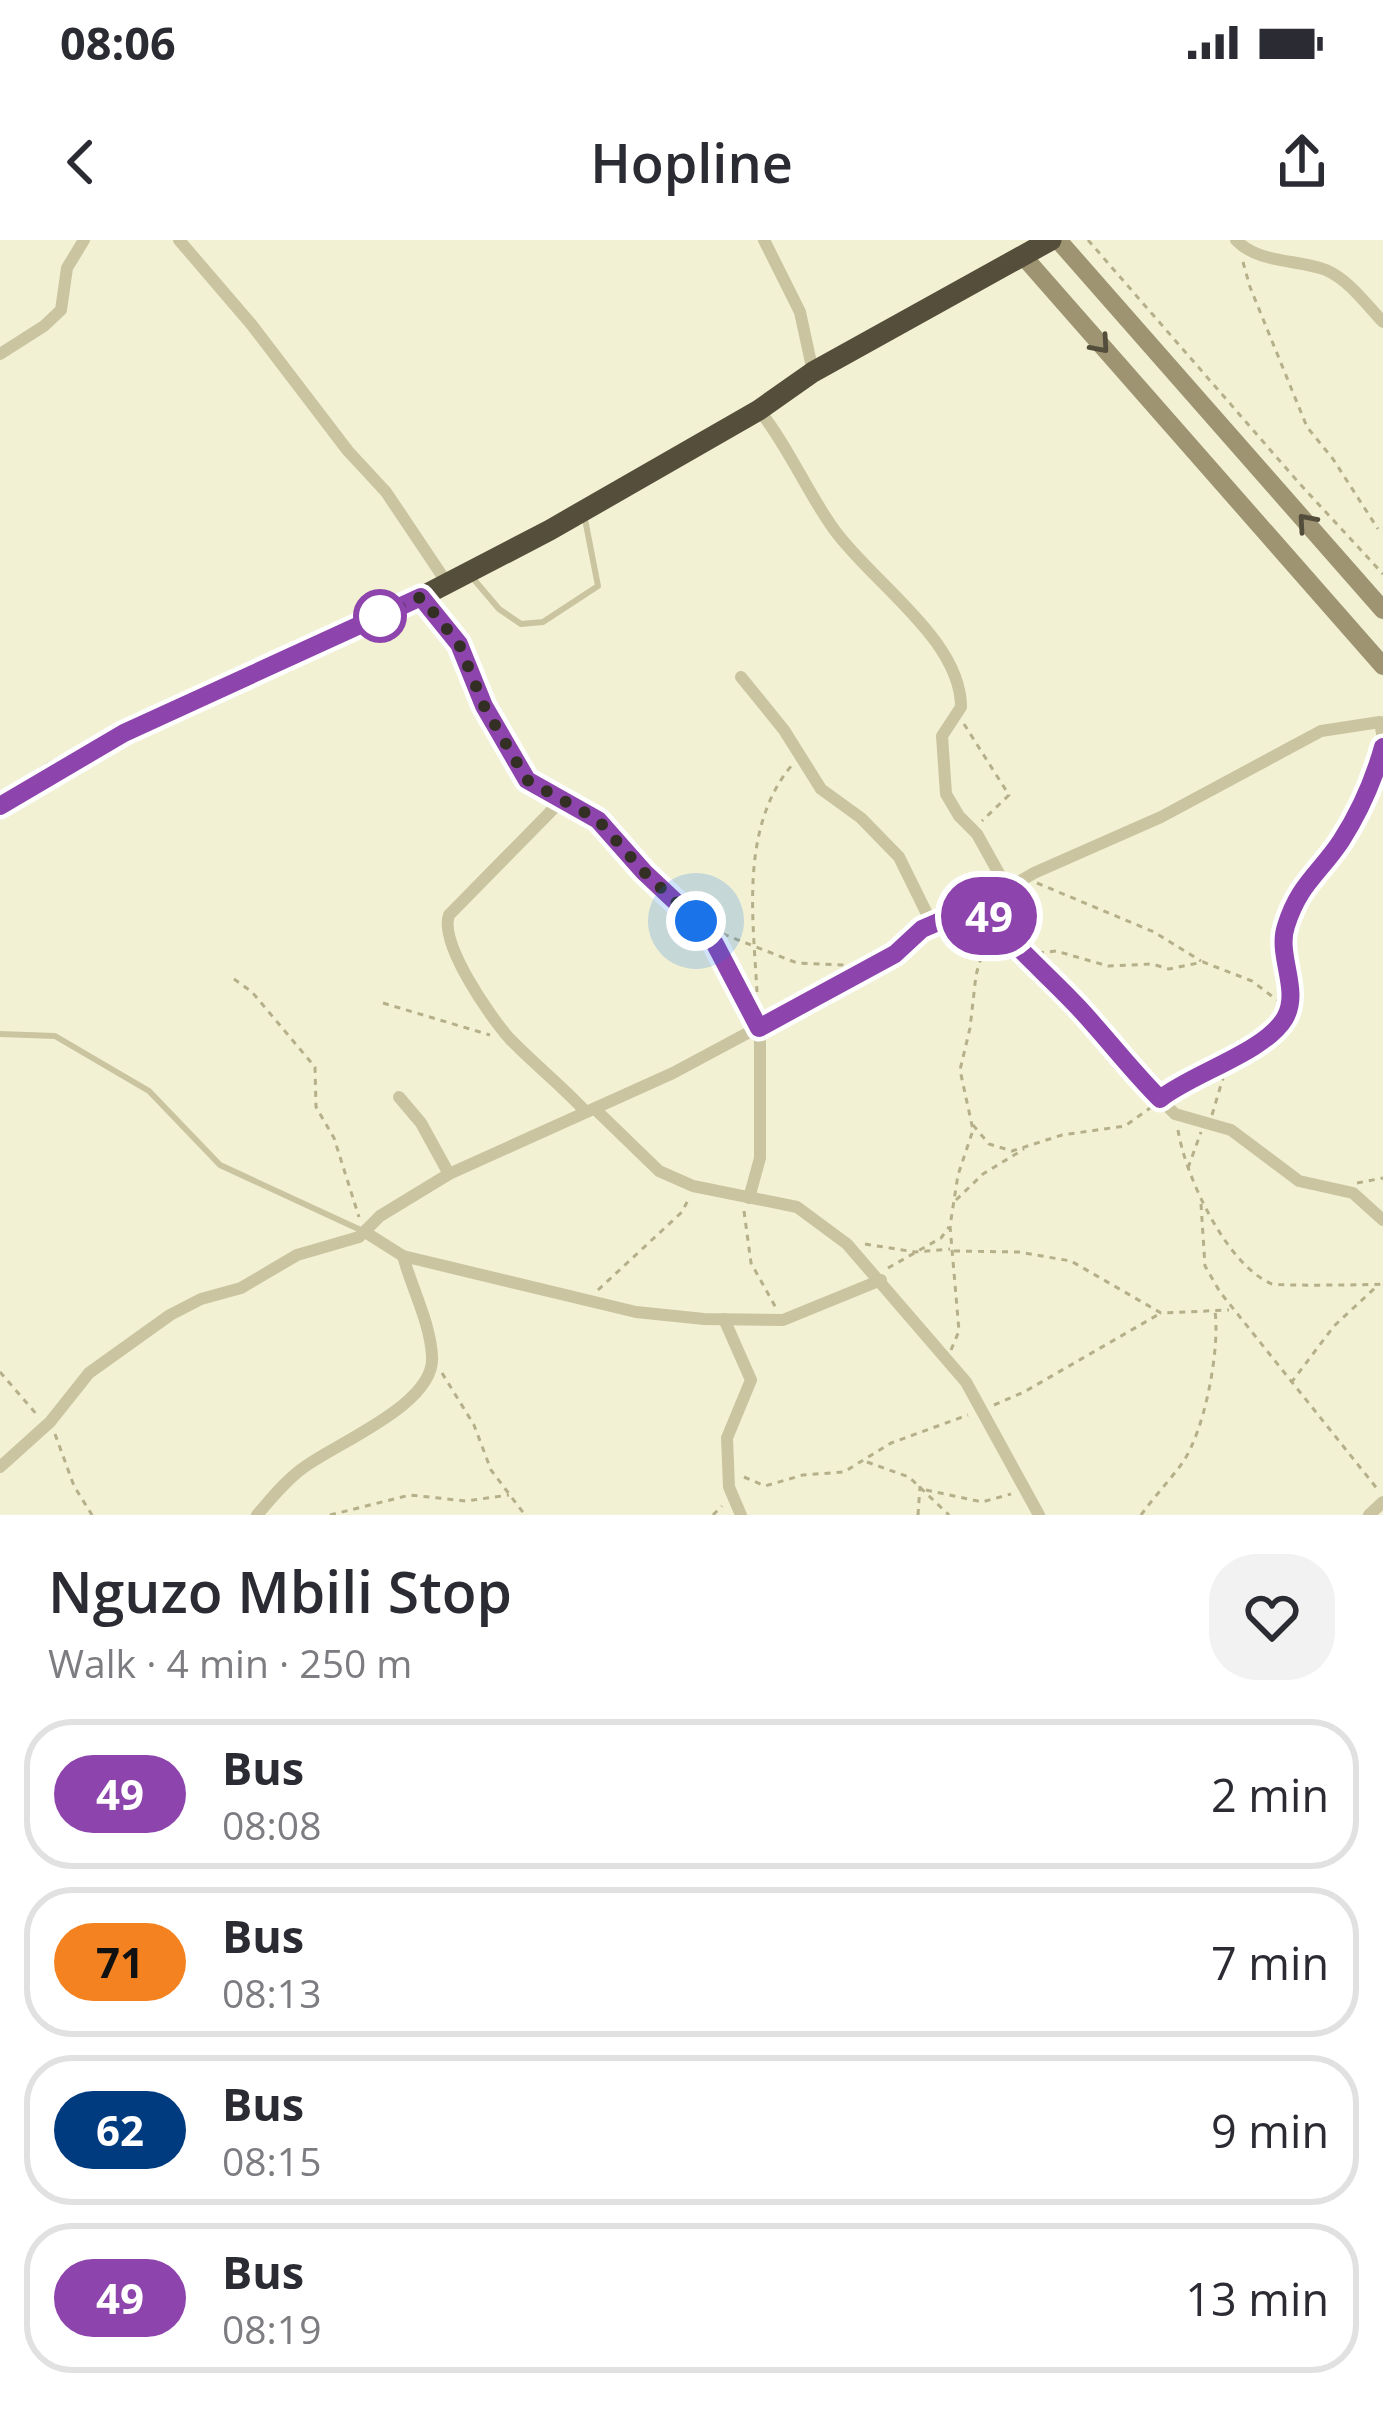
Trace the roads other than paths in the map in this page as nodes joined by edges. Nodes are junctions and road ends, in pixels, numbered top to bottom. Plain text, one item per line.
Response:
1 (84, 240) edge
2 (179, 240) edge
3 (764, 240) edge
4 (1055, 240) edge
5 (1240, 244) edge
6 (1024, 257) junction
7 (1383, 322) edge
8 (0, 354) edge
9 (813, 372) junction
10 (759, 410) junction
11 (583, 511) junction
12 (457, 578) junction
13 (421, 597) junction
14 (1383, 610) edge
15 (1383, 666) edge
16 (741, 677) dead end
17 (1383, 743) edge
18 (562, 800) junction
19 (0, 806) edge
20 (1007, 888) junction
21 (980, 904) junction
22 (932, 924) junction
23 (759, 1026) junction
24 (0, 1034) edge
25 (399, 1097) dead end
26 (1160, 1099) junction
27 (590, 1110) junction
28 (448, 1174) junction
29 (747, 1197) junction
30 (1383, 1220) edge
31 (364, 1230) junction
32 (403, 1256) junction
33 (879, 1277) junction
34 (724, 1319) junction
35 (0, 1467) edge
36 (1383, 1499) edge
37 (256, 1515) edge
38 (741, 1515) edge
39 (1039, 1515) edge
40 (1369, 1515) edge

1 - 8 street
2 - 12 street
3 - 9 street
4 - 6 highway
14 -> 4 main road
5 - 7 street
6 - 9 highway
6 -> 15 main road
9 - 10 highway
10 - 11 highway
10 - 20 street
11 - 12 highway
11 - 12 lane
12 - 13 highway
13 - 18 street
13 - 19 highway
16 - 22 street
17 - 20 street
17 - 26 street
18 - 23 street
18 - 27 street
20 - 21 street
21 - 22 street
21 - 26 street
22 - 23 street
23 - 27 street
23 - 29 street
24 - 31 lane
25 - 28 street
26 - 30 street
27 - 28 street
27 - 29 street
28 - 31 street
29 - 33 street
31 - 32 street
31 - 35 street
32 - 34 street
32 - 37 street
33 - 34 street
33 - 39 street
34 - 38 street
36 - 40 street

